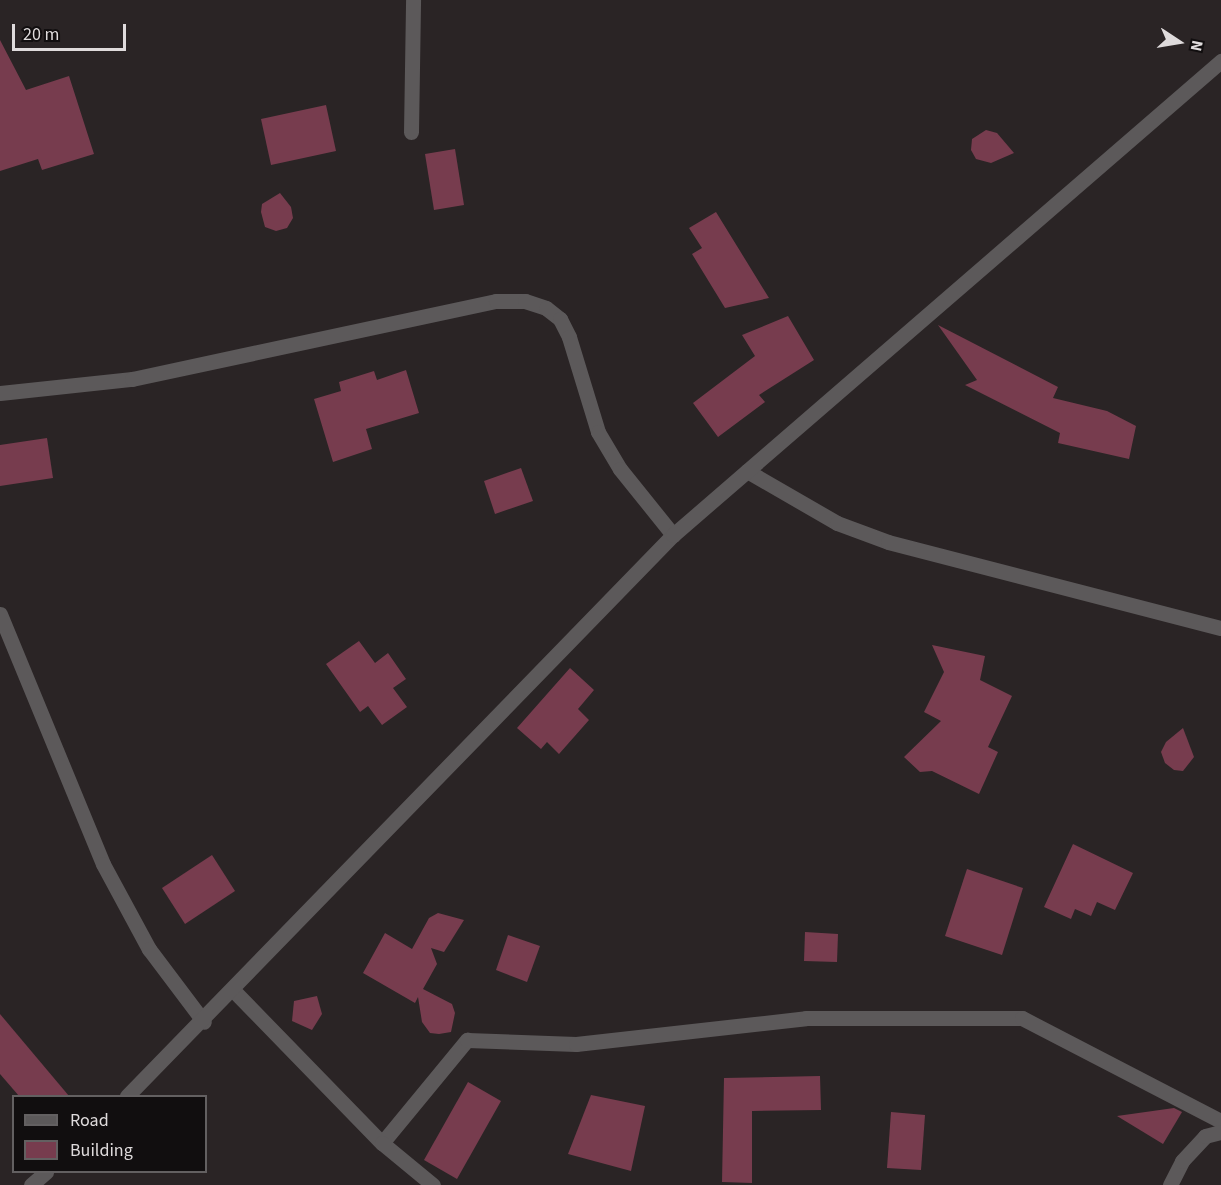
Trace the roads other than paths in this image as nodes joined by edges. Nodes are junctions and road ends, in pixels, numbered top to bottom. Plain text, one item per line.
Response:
1 (413, 0) edge
2 (1221, 62) edge
3 (411, 132) dead end
4 (0, 393) edge
5 (747, 471) junction
6 (674, 535) junction
7 (0, 614) edge
8 (1221, 628) edge
9 (234, 991) junction
10 (204, 1022) junction
11 (128, 1095) edge
12 (1221, 1121) edge
13 (1221, 1132) edge
14 (382, 1143) junction
15 (45, 1173) edge
16 (31, 1185) edge
17 (433, 1185) edge
18 (1170, 1185) edge

1 - 3 street
2 - 5 street
4 - 6 street
5 - 6 street
5 - 8 street
6 - 9 street
7 - 10 street
9 - 10 street
9 - 14 street
10 - 11 street
12 - 14 street
13 - 18 street
14 - 17 street
15 - 16 street

